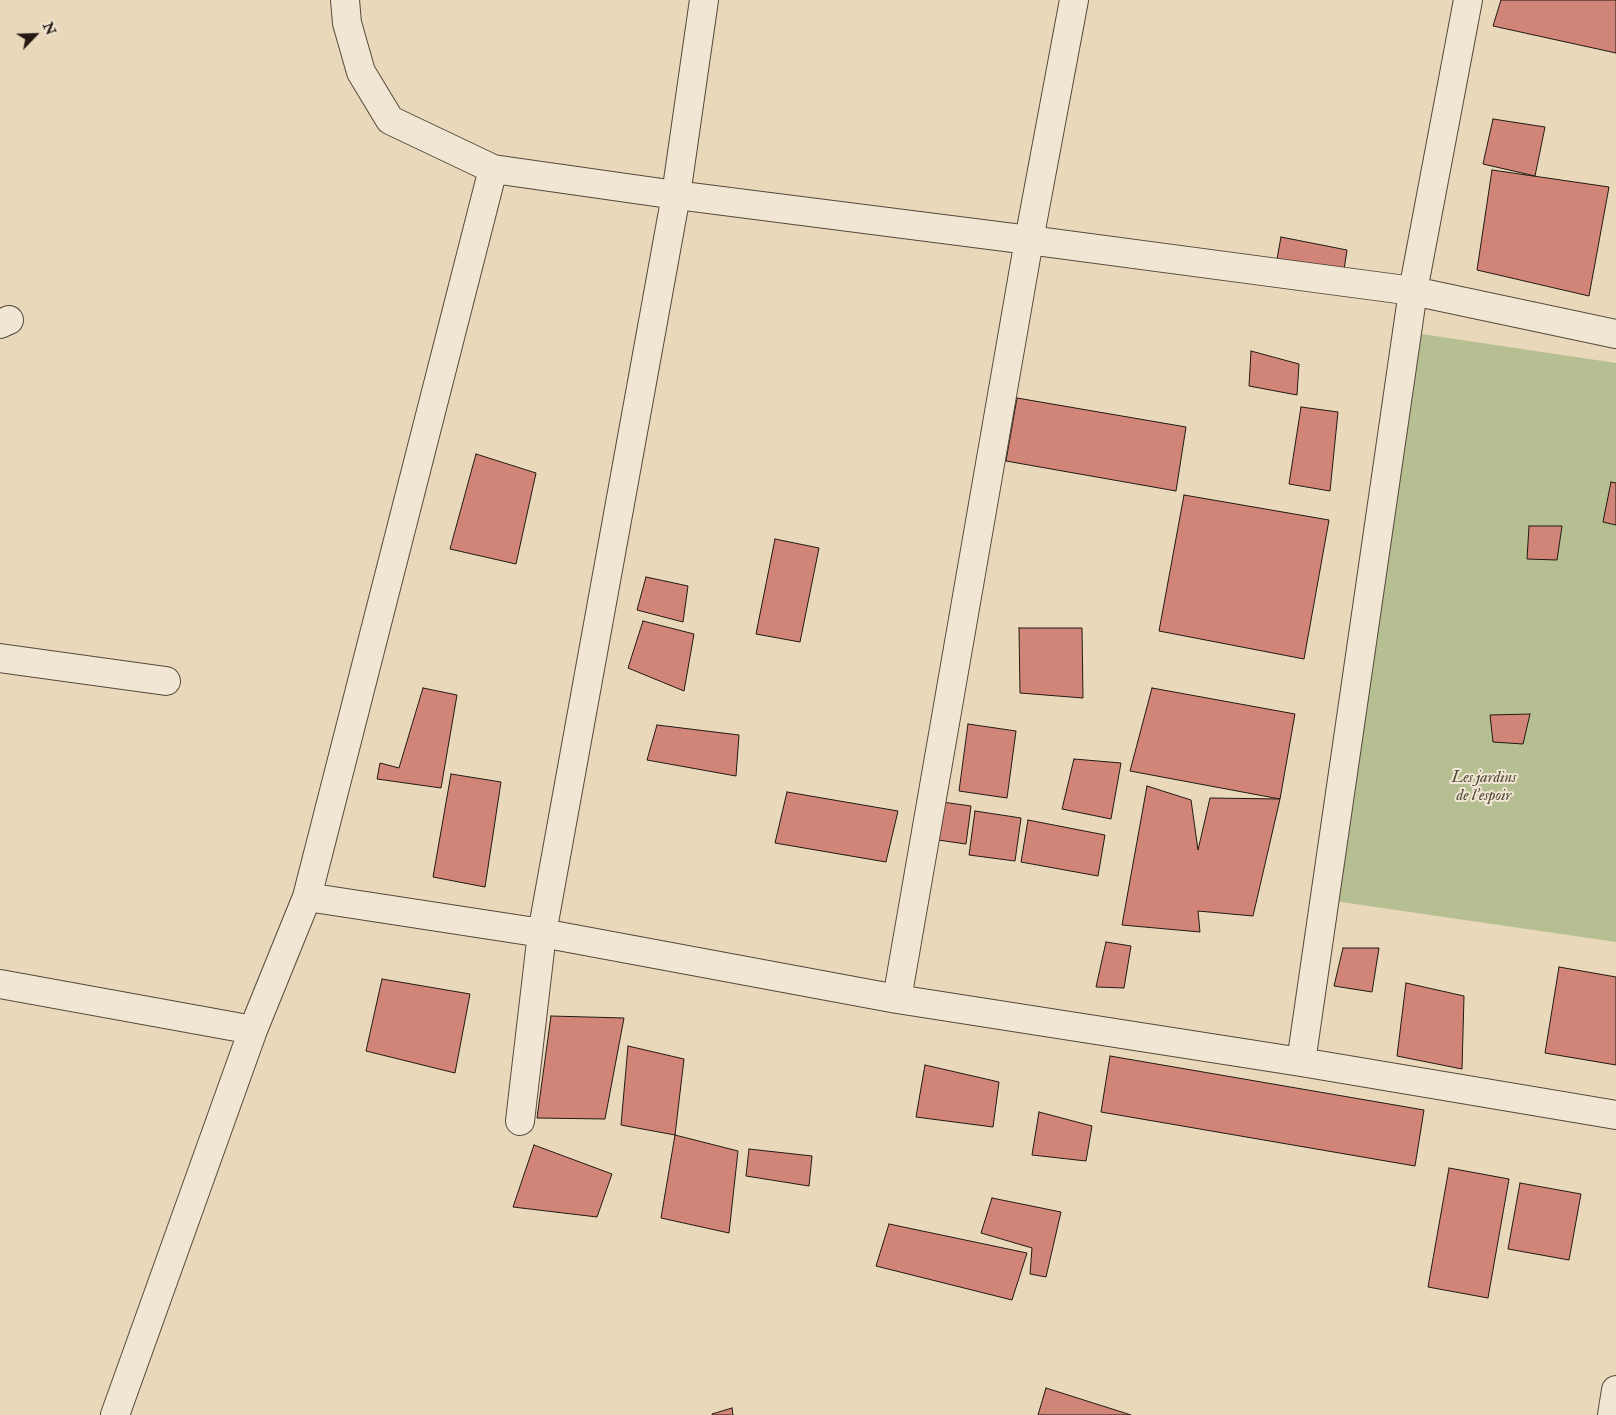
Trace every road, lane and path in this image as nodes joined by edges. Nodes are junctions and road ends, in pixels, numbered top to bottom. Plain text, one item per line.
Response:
1 (345, 0) edge
2 (704, 0) edge
3 (1074, 0) edge
4 (1468, 0) edge
5 (493, 169) junction
6 (676, 195) junction
7 (1029, 240) junction
8 (1413, 291) junction
9 (1616, 334) edge
10 (0, 658) edge
11 (166, 681) dead end
12 (307, 897) junction
13 (542, 934) junction
14 (0, 984) edge
15 (897, 999) junction
16 (253, 1030) junction
17 (1301, 1062) junction
18 (1616, 1115) edge
19 (520, 1121) dead end
20 (1616, 1390) edge
21 (116, 1415) edge
22 (1612, 1415) edge

1 - 5 street
2 - 6 street
3 - 7 street
4 - 8 street
5 - 6 street
5 - 12 street
6 - 7 street
6 - 13 street
7 - 8 street
7 - 15 street
8 - 9 street
8 - 17 street
10 - 11 street
12 - 13 street
12 - 16 street
13 - 15 street
13 - 19 street
14 - 16 street
15 - 17 street
16 - 21 street
17 - 18 street
20 - 22 street

